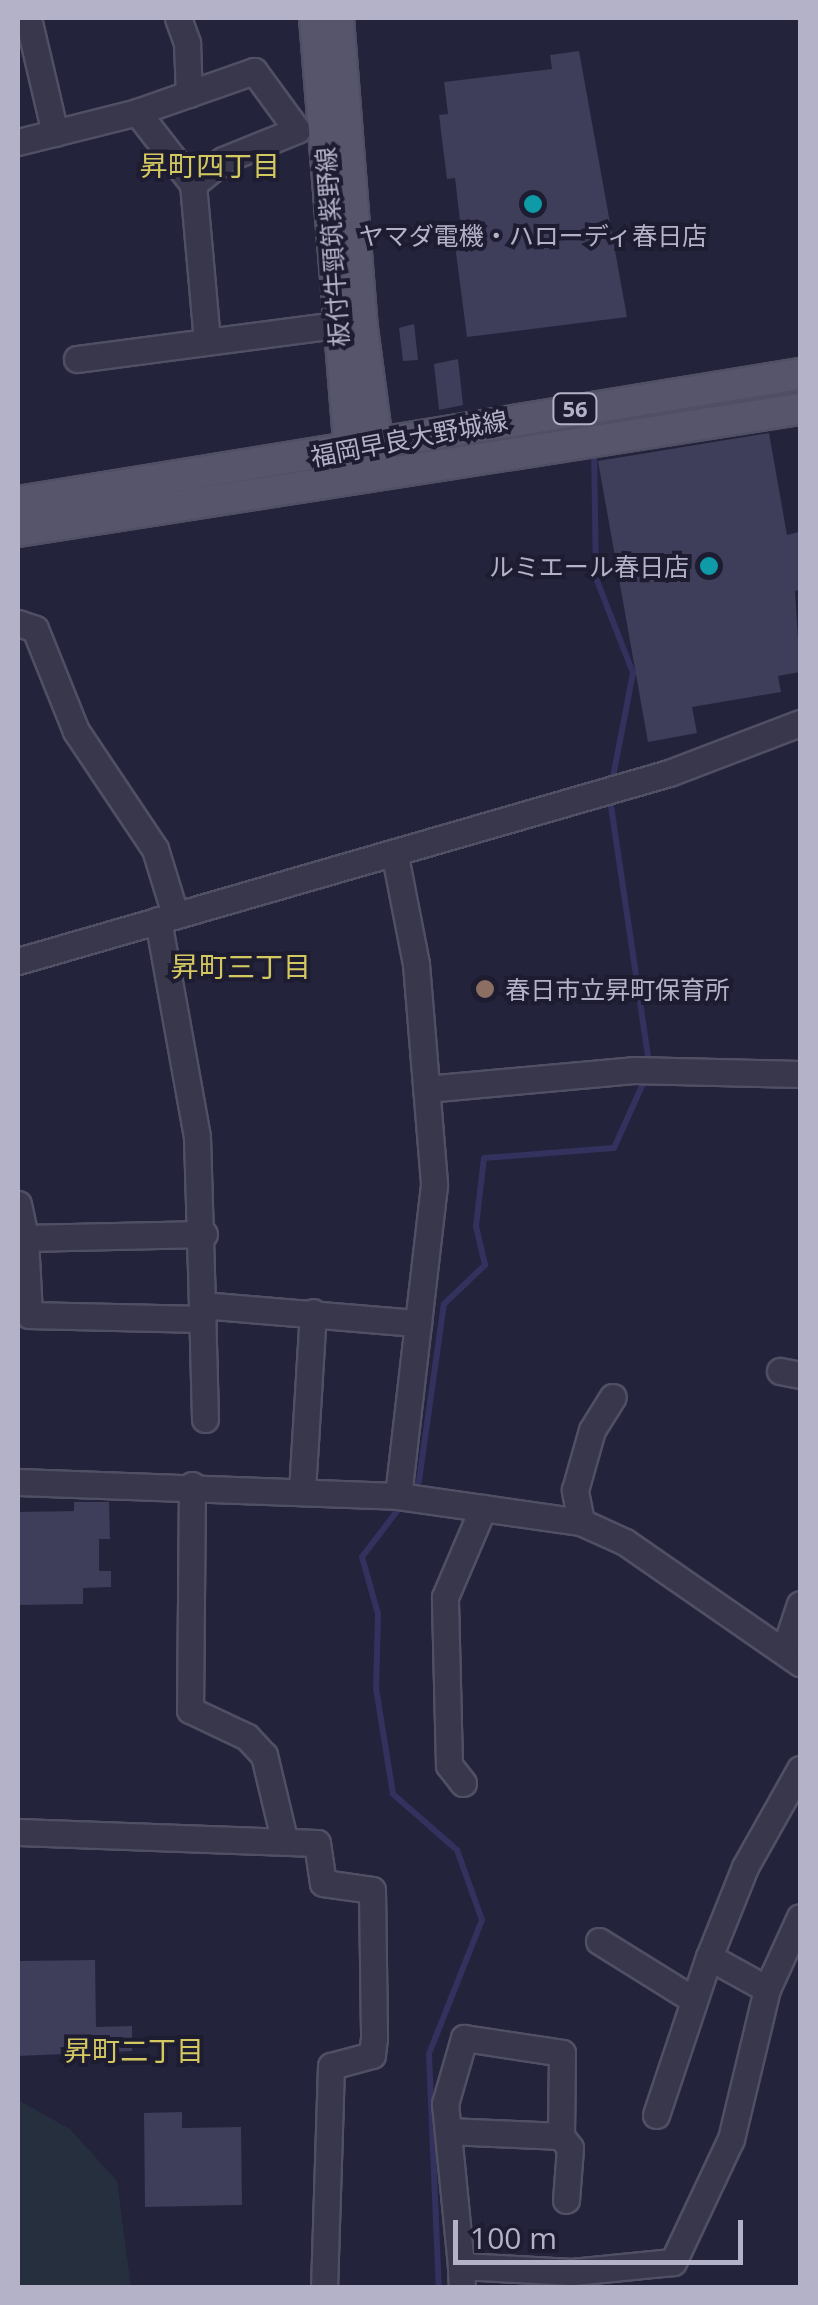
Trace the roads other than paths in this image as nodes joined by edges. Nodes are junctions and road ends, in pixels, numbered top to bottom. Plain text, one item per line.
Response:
1 (28, 18) edge
2 (178, 18) edge
3 (315, 18) edge
4 (338, 18) edge
5 (189, 94) junction
6 (137, 112) junction
7 (54, 132) junction
8 (18, 142) edge
9 (193, 184) junction
10 (336, 325) junction
11 (207, 340) junction
12 (77, 359) dead end
13 (800, 374) edge
14 (800, 409) edge
15 (359, 455) junction
16 (382, 472) joint
17 (18, 502) edge
18 (18, 531) edge
19 (18, 624) edge
20 (800, 723) edge
21 (395, 856) junction
22 (166, 917) junction
23 (18, 961) edge
24 (800, 1074) edge
25 (426, 1089) junction
26 (18, 1204) edge
27 (204, 1234) junction
28 (25, 1238) junction
29 (202, 1311) junction
30 (313, 1312) junction
31 (418, 1323) junction
32 (614, 1397) dead end
33 (205, 1418) dead end
34 (18, 1482) edge
35 (192, 1485) junction
36 (302, 1491) junction
37 (398, 1496) junction
38 (483, 1508) junction
39 (581, 1522) junction
40 (800, 1604) edge
41 (793, 1656) edge
42 (800, 1768) edge
43 (463, 1783) dead end
44 (18, 1832) edge
45 (284, 1839) junction
46 (800, 1917) edge
47 (599, 1941) dead end
48 (709, 1956) junction
49 (767, 1989) junction
50 (692, 2000) junction
51 (656, 2115) dead end
52 (448, 2131) junction
53 (561, 2136) junction
54 (566, 2200) dead end
55 (462, 2277) edge
56 (324, 2288) edge

1 - 7 street
2 - 5 street
3 - 10 main road, 板付牛頸筑紫野線
4 - 15 main road, 板付牛頸筑紫野線
5 - 6 street
5 - 9 street
6 - 7 street
6 - 9 street
7 - 8 street
9 - 11 street
10 - 11 street
10 - 15 main road, 板付牛頸筑紫野線
11 - 12 street
13 - 15 main road, 福岡早良大野城線 / 56
14 - 16 main road, 福岡早良大野城線 / 56
15 - 16 main road, 板付牛頸筑紫野線
15 - 17 main road, 福岡早良大野城線 / 56
15 - 18 main road, 福岡早良大野城線 / 56
19 - 22 street
20 - 21 street
21 - 22 street
21 - 25 street
22 - 23 street
22 - 27 street
24 - 25 street
25 - 31 street
26 - 28 street
27 - 28 street
27 - 29 street
28 - 29 street
29 - 30 street
29 - 33 street
30 - 31 street
30 - 36 street
31 - 37 street
32 - 39 street
34 - 35 street
35 - 36 street
35 - 45 street
36 - 37 street
37 - 38 street
38 - 39 street
38 - 43 street
39 - 41 street
40 - 41 street
42 - 48 street
44 - 45 street
45 - 56 street
46 - 49 street
47 - 50 street
48 - 49 street
48 - 50 street
49 - 55 street
50 - 51 street
52 - 53 street
52 - 53 street
52 - 55 street
53 - 54 street

